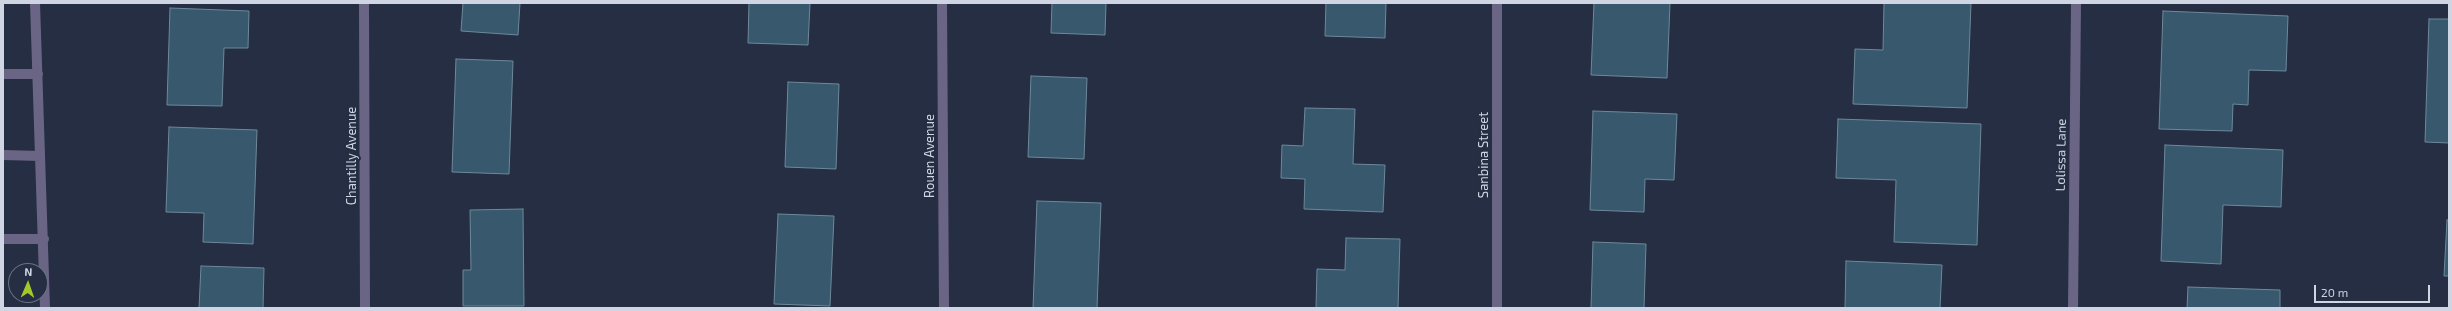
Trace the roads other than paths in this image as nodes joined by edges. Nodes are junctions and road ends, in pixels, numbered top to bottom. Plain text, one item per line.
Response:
1 (35, 3) edge
2 (364, 3) edge
3 (942, 3) edge
4 (1497, 3) edge
5 (2076, 3) edge
6 (3, 74) edge
7 (38, 74) junction
8 (3, 155) edge
9 (40, 156) junction
10 (3, 239) edge
11 (44, 239) junction
12 (45, 308) edge
13 (365, 308) edge
14 (944, 308) edge
15 (1497, 308) edge
16 (2073, 308) edge

1 - 7 street
2 - 13 street, Chantilly Avenue
3 - 14 street, Rouen Avenue
4 - 15 street, Sanbina Street
5 - 16 street, Lolissa Lane
6 - 7 street
7 - 9 street
8 - 9 street
9 - 11 street
10 - 11 street
11 - 12 street

